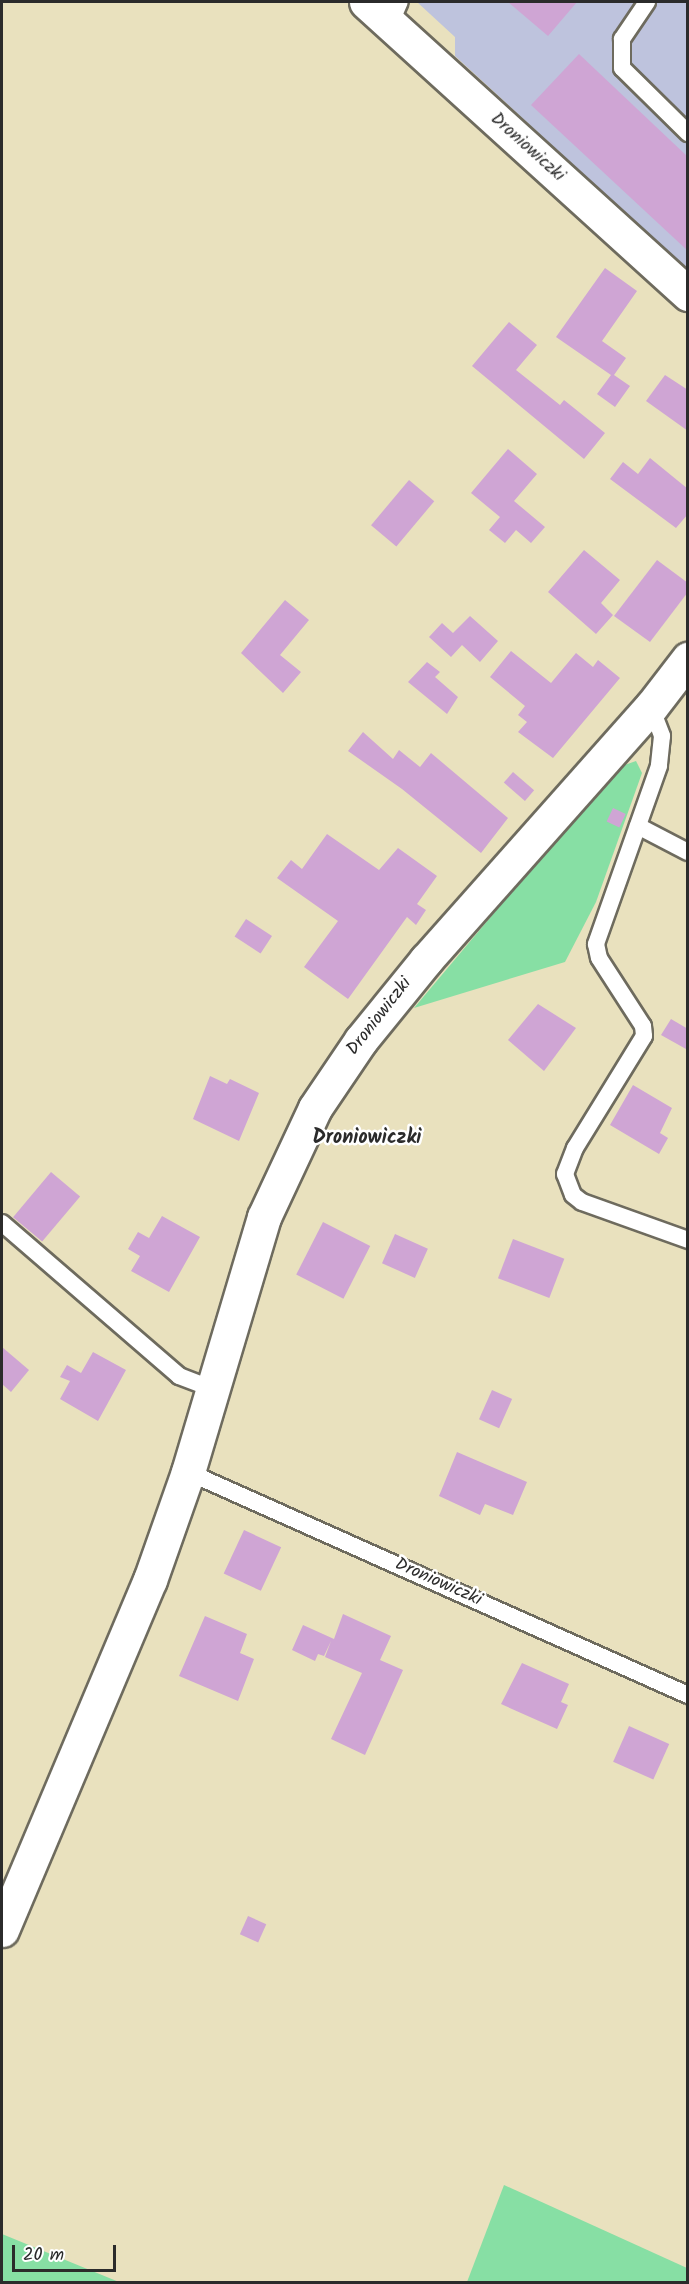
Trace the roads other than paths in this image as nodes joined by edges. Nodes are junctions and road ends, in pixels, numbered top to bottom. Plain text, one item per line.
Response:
1 (366, 2) edge
2 (647, 2) edge
3 (395, 13) edge
4 (687, 133) edge
5 (687, 294) edge
6 (687, 659) edge
7 (651, 707) junction
8 (638, 826) junction
9 (687, 852) edge
10 (2, 1223) edge
11 (687, 1240) edge
12 (213, 1389) junction
13 (188, 1472) junction
14 (687, 1695) edge
15 (2, 1930) edge

1 - 3 street, Droniowiczki
2 - 4 lane
3 - 5 street, Droniowiczki
6 - 7 street, Droniowiczki
7 - 8 lane
7 - 12 street, Droniowiczki
8 - 9 lane
8 - 11 lane
10 - 12 lane
12 - 13 street, Droniowiczki
13 - 14 lane, Droniowiczki
13 - 15 street, Droniowiczki

